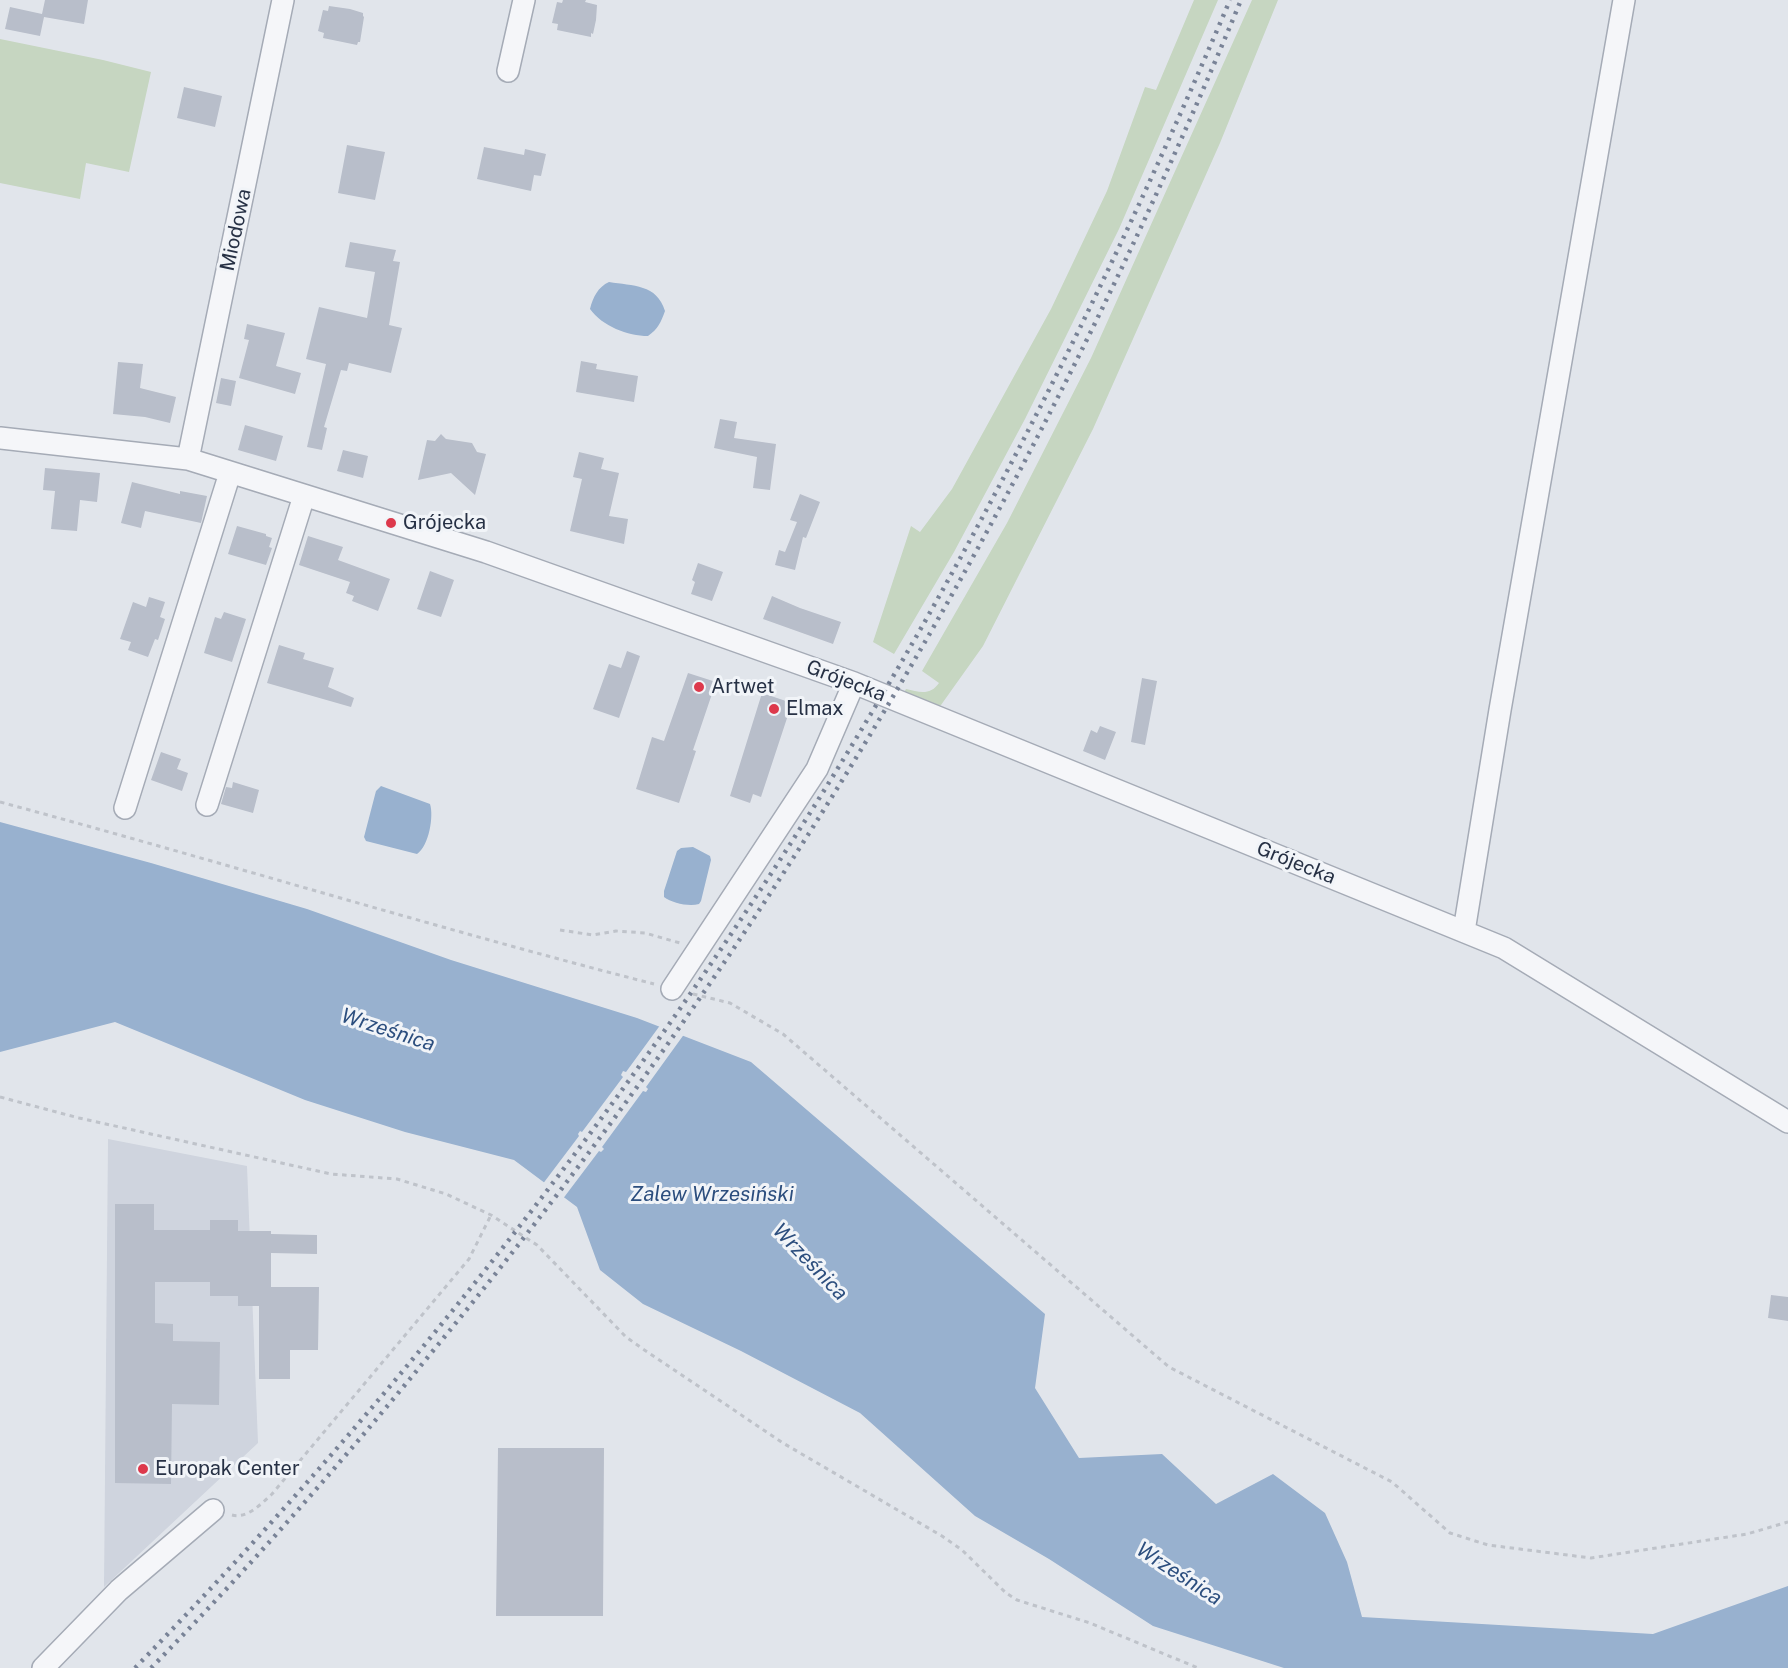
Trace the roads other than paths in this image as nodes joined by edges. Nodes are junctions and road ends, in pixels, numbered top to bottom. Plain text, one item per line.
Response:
1 (283, 0) edge
2 (524, 0) edge
3 (1624, 0) edge
4 (508, 71) dead end
5 (0, 438) edge
6 (188, 459) junction
7 (230, 473) junction
8 (304, 496) junction
9 (854, 683) junction
10 (207, 805) dead end
11 (125, 808) dead end
12 (1464, 931) junction
13 (672, 988) road end
14 (1788, 1122) edge
15 (213, 1510) road end
16 (43, 1668) edge

1 - 6 street, Miodowa
2 - 4 street
3 - 12 street
5 - 6 street, Grójecka
6 - 7 street, Grójecka
7 - 8 street, Grójecka
7 - 11 street
8 - 9 street, Grójecka
8 - 10 street
9 - 12 street, Grójecka
9 - 13 street
12 - 14 street, Grójecka
15 - 16 street

